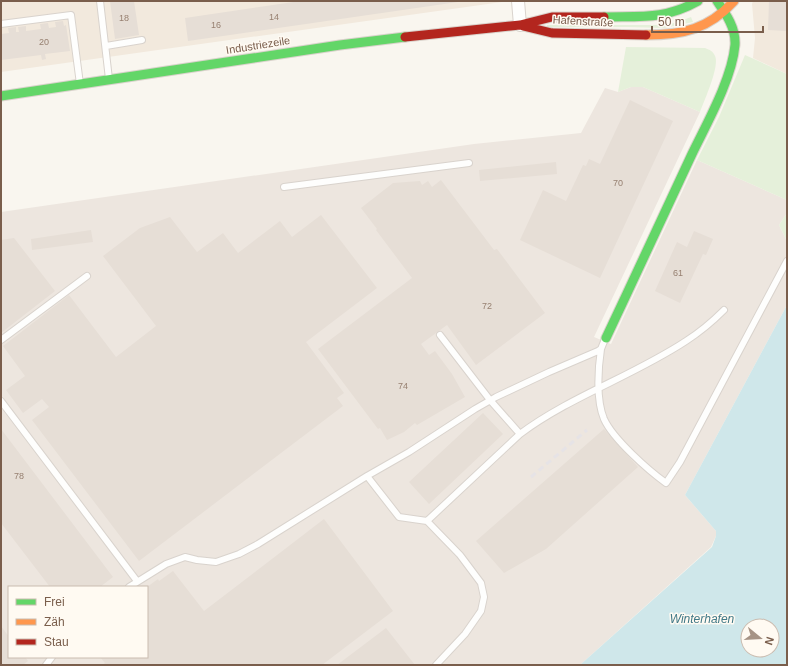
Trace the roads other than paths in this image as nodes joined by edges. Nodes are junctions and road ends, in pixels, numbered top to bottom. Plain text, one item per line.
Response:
1 (100, 1) edge
2 (518, 1) edge
3 (698, 1) edge
4 (717, 1) edge
5 (734, 1) edge
6 (725, 11) junction
7 (1, 24) edge
8 (520, 25) junction
9 (142, 40) dead end
10 (106, 46) junction
11 (110, 80) junction
12 (80, 84) junction
13 (1, 96) edge
14 (469, 163) dead end
15 (284, 188) dead end
16 (787, 261) edge
17 (88, 276) dead end
18 (724, 310) dead end
19 (440, 335) dead end
20 (606, 338) joint
21 (1, 340) edge
22 (601, 349) junction
23 (598, 388) junction
24 (490, 400) junction
25 (1, 401) edge
26 (520, 434) junction
27 (367, 476) junction
28 (427, 521) junction
29 (138, 581) junction
30 (130, 586) edge
31 (436, 665) edge

1 - 10 lane
2 - 8 street
3 - 8 main road, Hafenstraße
4 - 6 main road
5 - 6 main road, Hafenstraße
6 - 8 main road, Hafenstraße
6 - 20 main road
7 - 12 lane
8 - 11 main road, Industriezeile
9 - 10 lane
10 - 11 lane
11 - 12 main road, Industriezeile
12 - 13 main road, Industriezeile
14 - 15 lane
16 - 23 lane
17 - 21 lane
18 - 23 lane
19 - 24 lane
20 - 22 lane
22 - 23 lane
22 - 24 lane
23 - 26 lane
24 - 26 lane
24 - 27 lane
25 - 29 lane
26 - 28 lane
27 - 28 lane
27 - 29 lane
28 - 31 lane
29 - 30 lane

